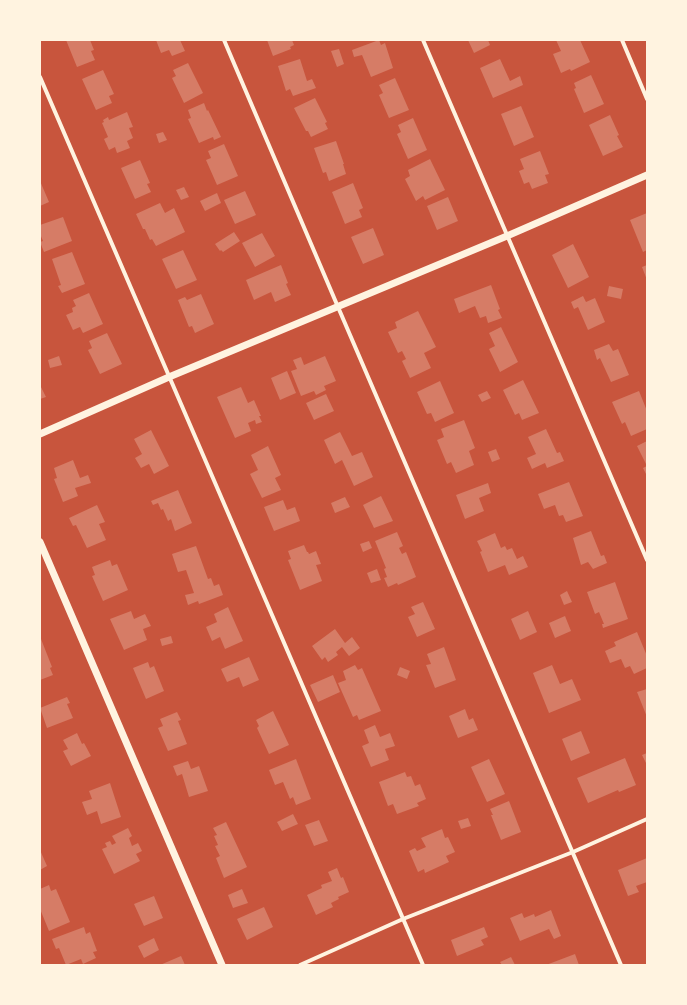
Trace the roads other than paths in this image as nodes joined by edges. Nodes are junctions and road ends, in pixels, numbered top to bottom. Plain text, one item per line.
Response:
1 (224, 40) edge
2 (424, 40) edge
3 (622, 40) edge
4 (40, 77) edge
5 (647, 99) edge
6 (647, 175) edge
7 (507, 236) junction
8 (338, 307) junction
9 (169, 377) junction
10 (40, 434) edge
11 (40, 542) edge
12 (647, 560) edge
13 (647, 819) edge
14 (573, 852) junction
15 (403, 919) junction
16 (222, 965) edge
17 (300, 965) edge
18 (423, 965) edge
19 (621, 965) edge

1 - 8 street
2 - 7 street
3 - 5 street
4 - 9 street
6 - 7 street
7 - 8 street
7 - 12 street
8 - 9 street
8 - 14 street
9 - 10 street
9 - 15 street
11 - 16 street
13 - 14 street
14 - 15 street
14 - 19 street
15 - 17 street
15 - 18 street

